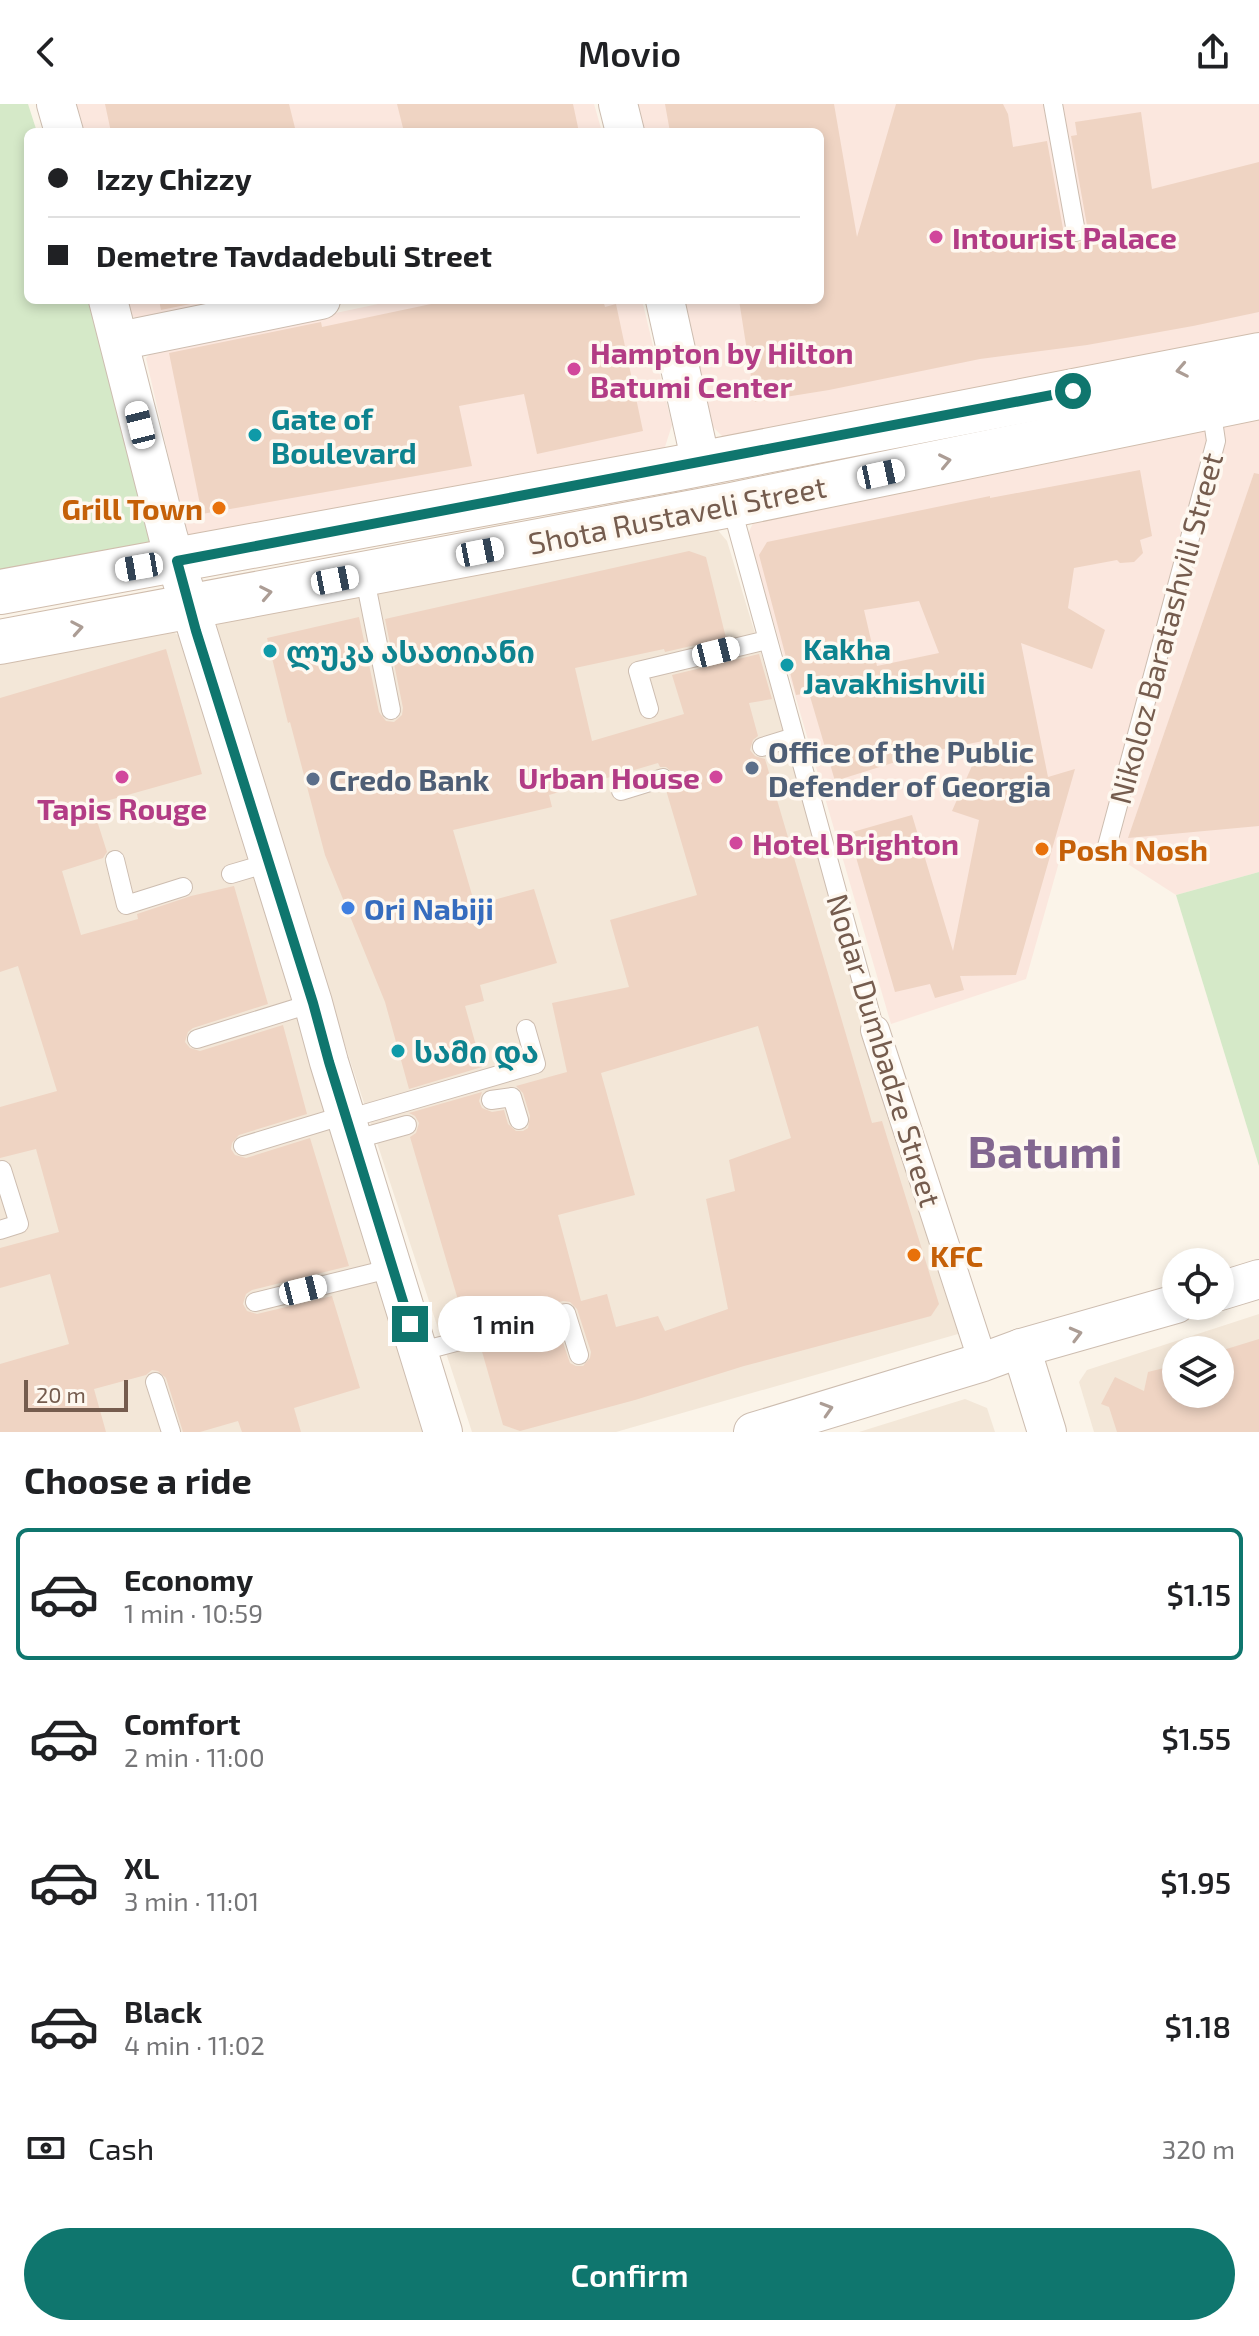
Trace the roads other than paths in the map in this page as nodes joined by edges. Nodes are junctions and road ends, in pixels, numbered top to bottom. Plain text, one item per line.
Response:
1 (56, 104) edge
2 (618, 104) edge
3 (1053, 104) edge
4 (63, 128) edge
5 (624, 128) edge
6 (1076, 232) dead end
7 (109, 304) edge
8 (301, 304) edge
9 (666, 304) edge
10 (119, 341) junction
11 (1259, 355) edge
12 (1259, 397) edge
13 (1211, 407) junction
14 (701, 463) junction
15 (731, 505) junction
16 (177, 561) junction
17 (364, 574) junction
18 (0, 592) edge
19 (189, 607) junction
20 (767, 640) junction
21 (0, 642) edge
22 (394, 702) dead end
23 (649, 709) dead end
24 (794, 737) junction
25 (762, 747) dead end
26 (663, 778) dead end
27 (621, 791) dead end
28 (1106, 850) dead end
29 (115, 860) dead end
30 (268, 863) junction
31 (231, 874) dead end
32 (183, 887) dead end
33 (313, 1003) junction
34 (526, 1029) dead end
35 (875, 1030) joint
36 (197, 1039) dead end
37 (491, 1100) dead end
38 (519, 1120) dead end
39 (349, 1125) junction
40 (407, 1125) dead end
41 (243, 1146) dead end
42 (2, 1170) edge
43 (0, 1230) edge
44 (393, 1268) junction
45 (1259, 1279) edge
46 (1234, 1287) edge
47 (255, 1302) dead end
48 (1162, 1308) edge
49 (1021, 1348) junction
50 (418, 1352) junction
51 (579, 1355) dead end
52 (983, 1362) junction
53 (155, 1382) dead end
54 (171, 1432) edge
55 (443, 1432) edge
56 (753, 1432) edge
57 (1047, 1432) edge

1 - 4 street
2 - 5 street
3 - 6 lane
7 - 10 street
8 - 10 street
9 - 14 street
10 - 16 street
11 -> 14 main road, Shota Rustaveli Street
12 - 13 main road, Shota Rustaveli Street
15 -> 13 main road, Shota Rustaveli Street
13 - 28 lane, Nikoloz Baratashvili Street
14 - 16 main road, Shota Rustaveli Street
15 - 17 main road, Shota Rustaveli Street
15 - 20 lane, Nodar Dumbadze Street
16 - 18 main road, Shota Rustaveli Street
16 - 19 street
19 -> 17 main road, Shota Rustaveli Street
17 - 22 lane
21 -> 19 main road, Shota Rustaveli Street
19 - 30 street
20 - 23 lane
20 - 24 lane, Nodar Dumbadze Street
24 - 25 lane
24 - 35 lane, Nodar Dumbadze Street
26 - 27 lane
29 - 32 lane
30 - 31 lane
30 - 33 street
33 - 36 lane
33 - 39 street
34 - 39 lane
35 - 52 street, Nodar Dumbadze Street
37 - 38 lane
39 - 40 lane
39 - 41 lane
39 - 44 street
42 - 43 lane
44 - 47 lane
44 - 50 street
45 - 46 street
49 -> 48 street
49 - 52 street
49 - 57 street
50 - 51 lane
50 - 55 street
56 -> 52 street
53 - 54 lane

